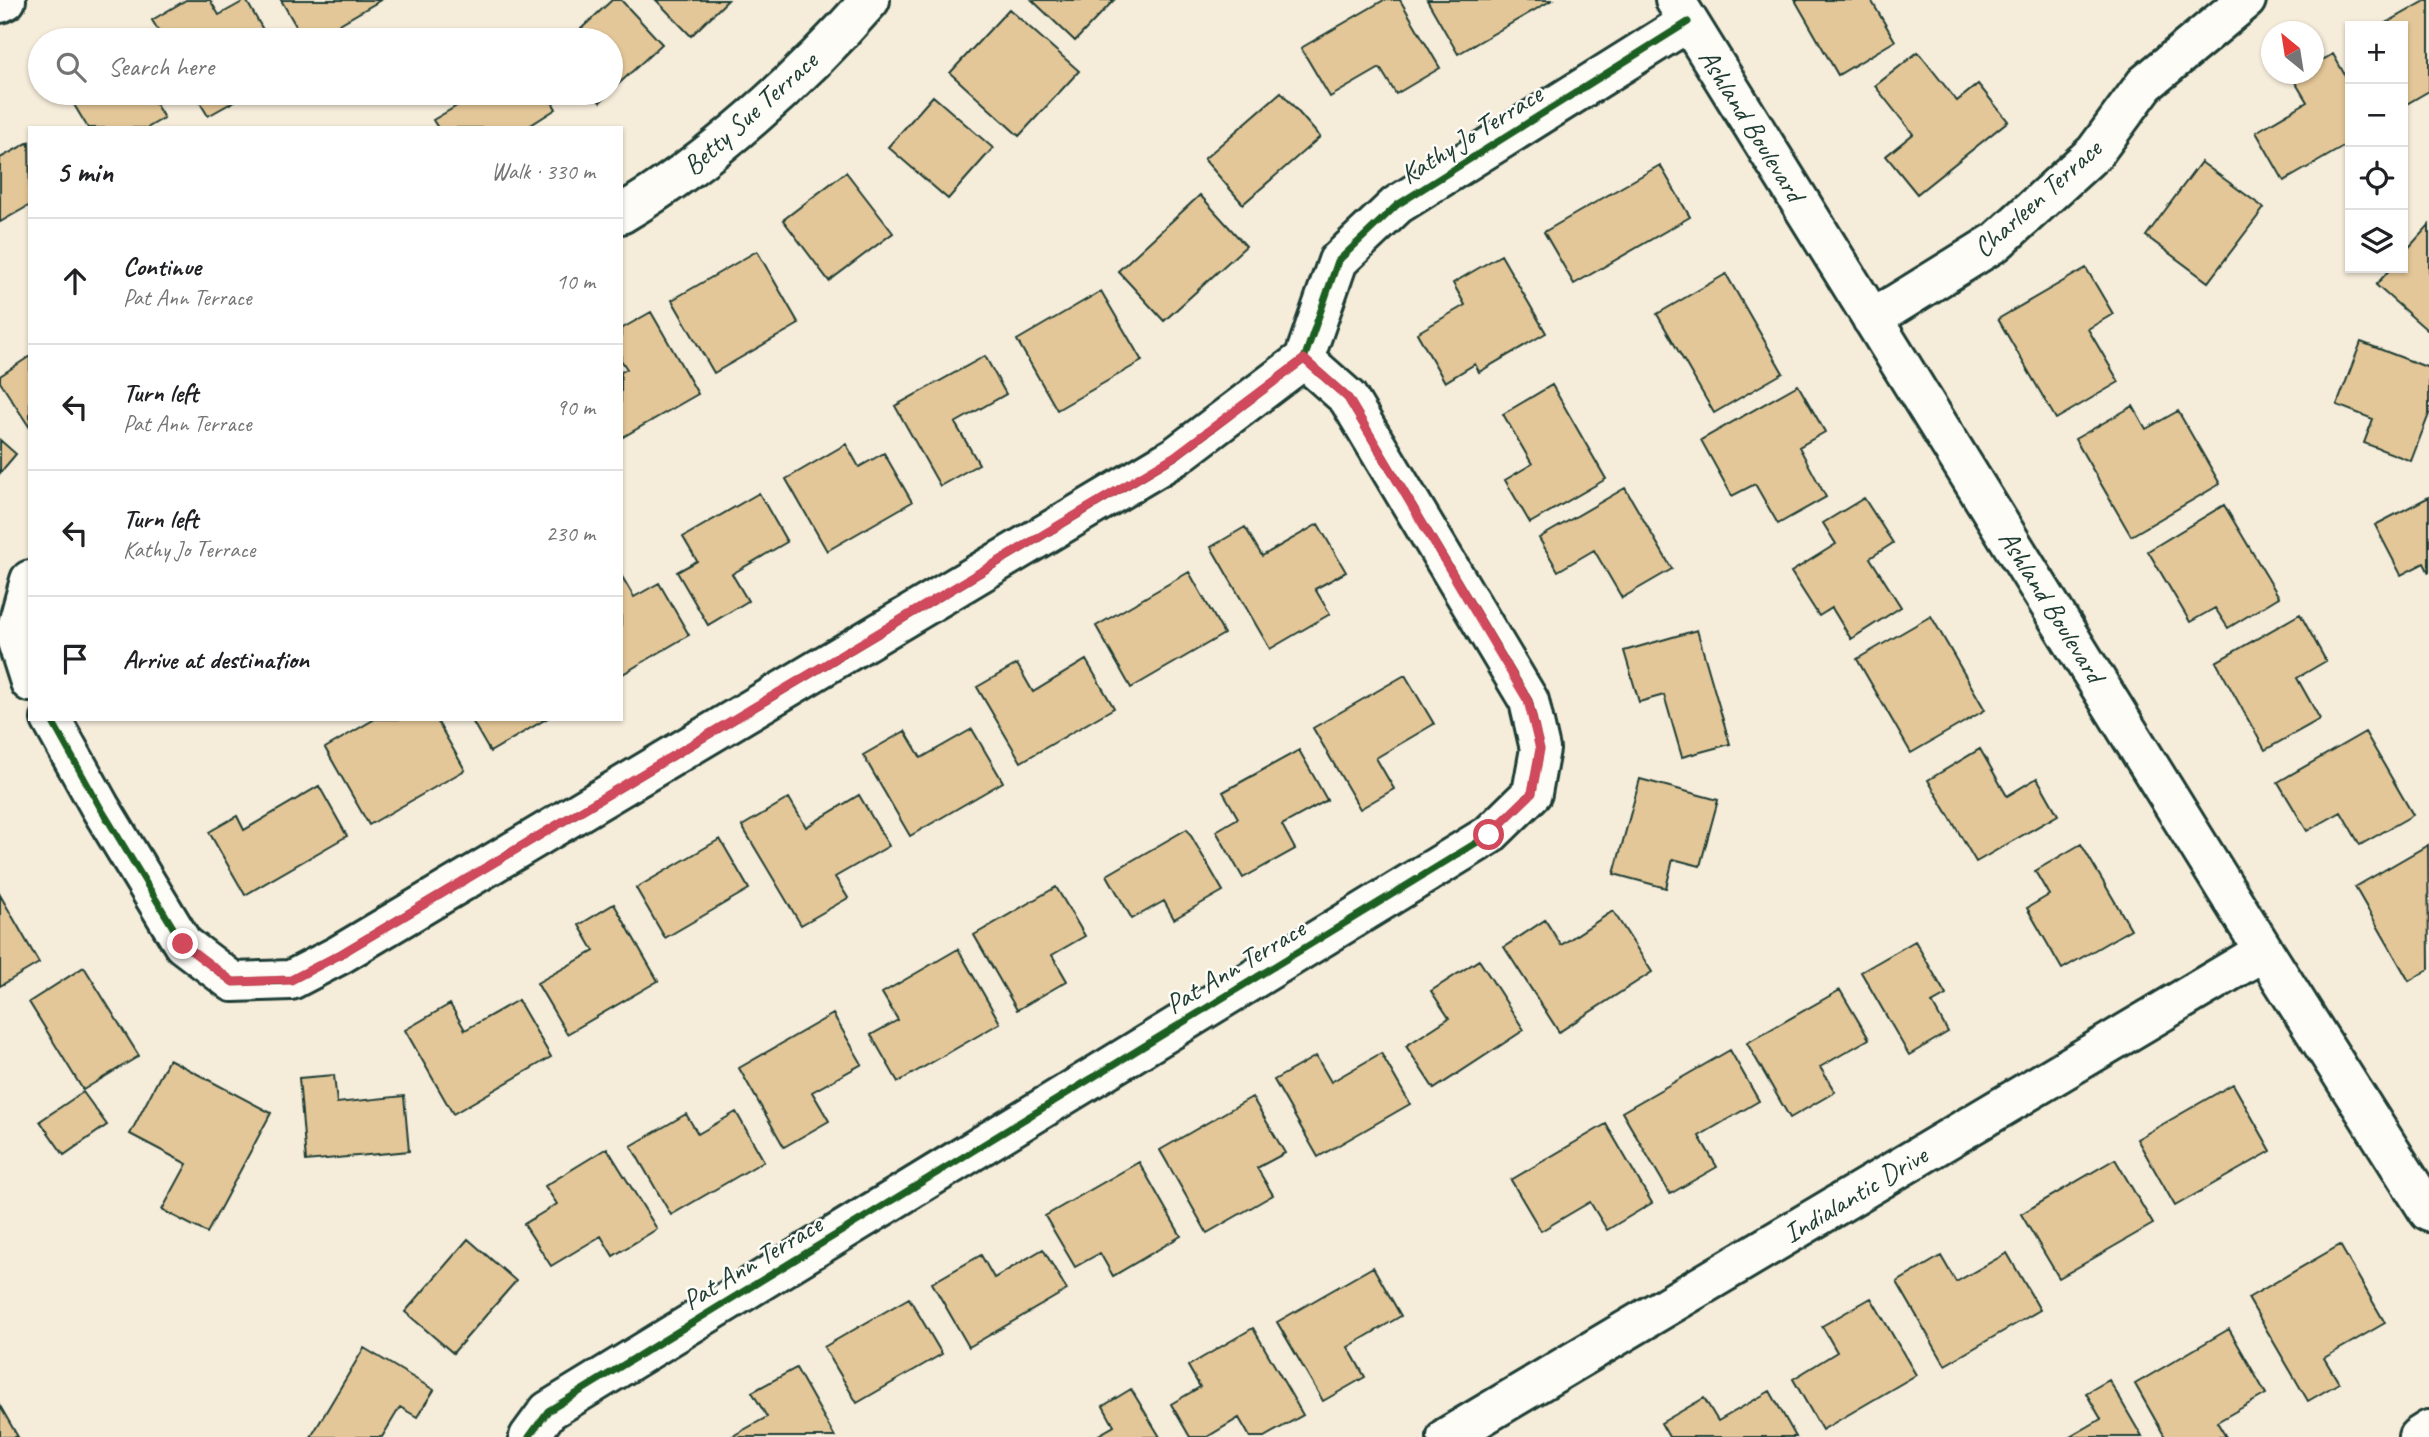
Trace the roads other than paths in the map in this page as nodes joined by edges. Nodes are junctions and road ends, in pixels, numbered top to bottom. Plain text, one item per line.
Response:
1 (6, 0) edge
2 (870, 0) edge
3 (2246, 0) edge
4 (0, 3) edge
5 (1682, 11) edge
6 (623, 213) edge
7 (1872, 319) junction
8 (1304, 359) junction
9 (28, 587) edge
10 (28, 676) edge
11 (52, 721) edge
12 (2264, 951) junction
13 (2429, 1212) edge
14 (2429, 1430) edge
15 (529, 1437) edge
16 (1447, 1437) edge
17 (2418, 1437) edge

1 - 4 street
2 - 6 street, Betty Sue Terrace
3 - 7 street, Charleen Terrace
5 - 7 street, Ashland Boulevard
5 - 8 street, Kathy Jo Terrace
7 - 12 street, Ashland Boulevard
8 - 11 street
8 - 15 street, Pat Ann Terrace
9 - 10 street
12 - 13 street, Ashland Boulevard
12 - 16 street, Indialantic Drive
14 - 17 street

